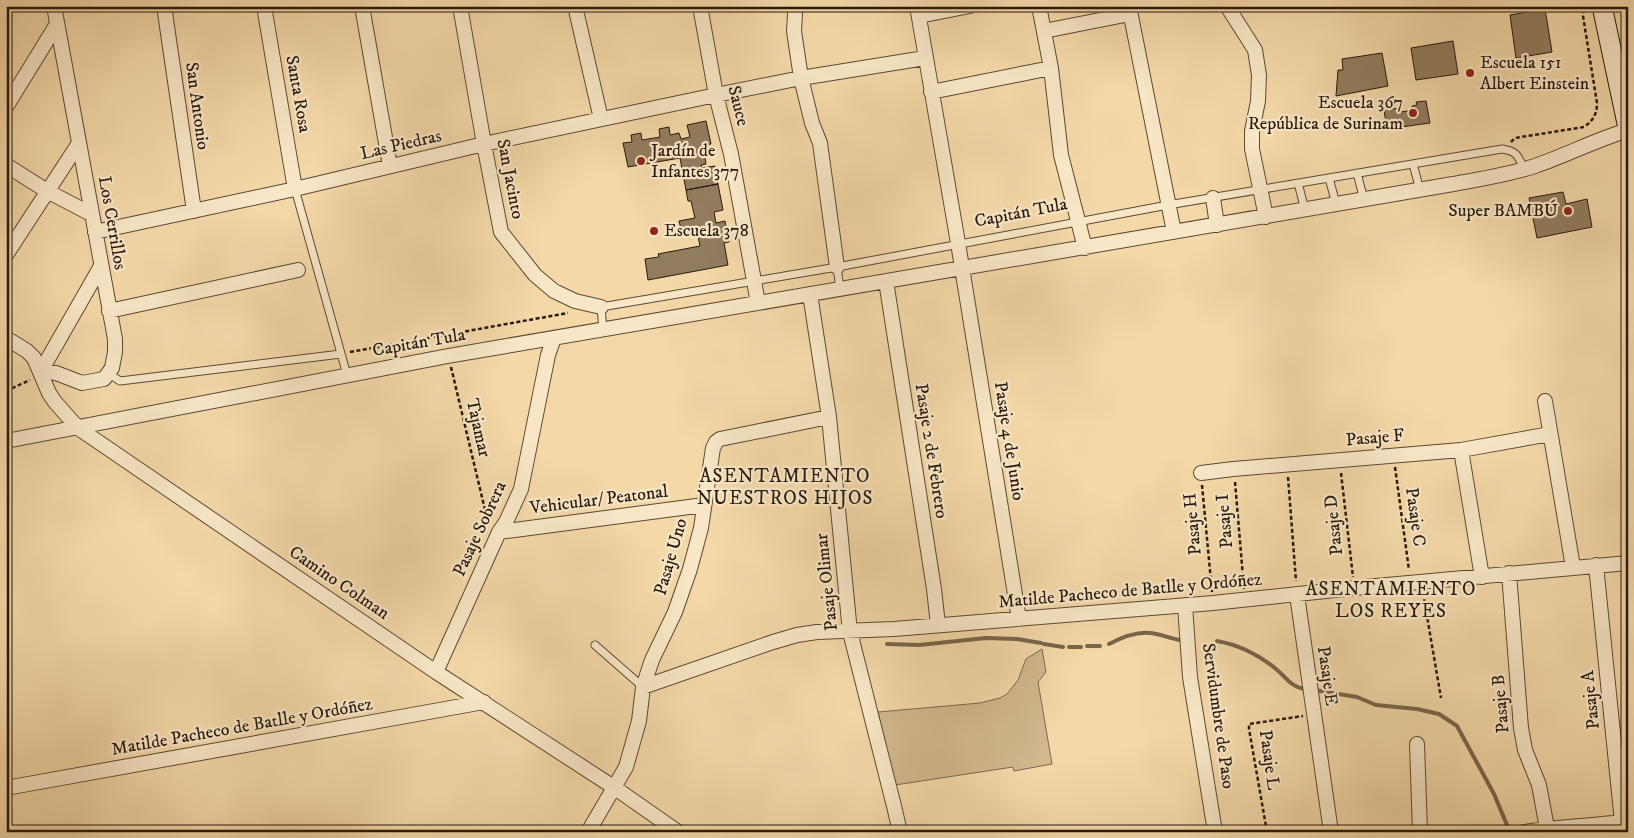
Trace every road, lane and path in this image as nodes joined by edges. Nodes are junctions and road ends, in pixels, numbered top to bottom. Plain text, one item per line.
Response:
1 (54, 6) edge
2 (164, 6) edge
3 (264, 6) edge
4 (362, 6) edge
5 (460, 6) edge
6 (575, 6) edge
7 (700, 6) edge
8 (794, 6) edge
9 (970, 6) edge
10 (1040, 6) edge
11 (1227, 6) edge
12 (1584, 6) edge
13 (1602, 6) edge
14 (1129, 10) edge
15 (918, 11) edge
16 (57, 24) junction
17 (1044, 31) junction
18 (925, 58) junction
19 (1051, 68) junction
20 (802, 78) junction
21 (931, 92) junction
22 (716, 95) junction
23 (6, 107) edge
24 (601, 119) junction
25 (1628, 129) edge
26 (78, 143) junction
27 (484, 144) junction
28 (1502, 149) junction
29 (1413, 164) junction
30 (6, 165) edge
31 (390, 166) junction
32 (1524, 169) junction
33 (1357, 173) junction
34 (1329, 178) junction
35 (1298, 183) junction
36 (295, 189) junction
37 (1261, 190) junction
38 (1420, 190) junction
39 (47, 191) junction
40 (1213, 198) junction
41 (1364, 200) junction
42 (1168, 205) junction
43 (1336, 205) junction
44 (1305, 210) junction
45 (194, 211) junction
46 (91, 214) junction
47 (1266, 217) junction
48 (1078, 221) junction
49 (1218, 225) junction
50 (95, 232) junction
51 (1174, 232) junction
52 (958, 243) junction
53 (1085, 248) junction
54 (6, 255) edge
55 (101, 266) junction
56 (837, 267) junction
57 (962, 268) junction
58 (298, 270) dead end
59 (754, 281) junction
60 (886, 282) junction
61 (840, 289) junction
62 (810, 294) junction
63 (758, 303) junction
64 (601, 307) junction
65 (109, 311) junction
66 (572, 312) dead end
67 (604, 330) junction
68 (6, 338) edge
69 (554, 338) junction
70 (341, 354) junction
71 (448, 356) junction
72 (41, 371) junction
73 (108, 373) junction
74 (347, 375) junction
75 (6, 391) edge
76 (1545, 400) dead end
77 (829, 417) junction
78 (78, 428) junction
79 (1550, 434) junction
80 (6, 441) edge
81 (1462, 450) junction
82 (1393, 455) junction
83 (1340, 460) junction
84 (1287, 465) junction
85 (1233, 469) junction
86 (1201, 473) joint
87 (704, 505) junction
88 (503, 527) junction
89 (1628, 563) edge
90 (1596, 565) junction
91 (1573, 567) junction
92 (1508, 574) junction
93 (1482, 577) junction
94 (1416, 582) junction
95 (1354, 588) junction
96 (1297, 595) junction
97 (1245, 600) junction
98 (1213, 603) junction
99 (1185, 605) junction
100 (1019, 619) junction
101 (938, 626) junction
102 (850, 632) junction
103 (595, 645) dead end
104 (436, 672) junction
105 (643, 687) junction
106 (1441, 698) dead end
107 (484, 702) junction
108 (1313, 715) junction
109 (1417, 744) dead end
110 (6, 788) edge
111 (615, 788) junction
112 (1623, 827) edge
113 (1547, 828) junction
114 (588, 832) edge
115 (678, 832) edge
116 (900, 832) edge
117 (1215, 832) edge
118 (1267, 832) edge
119 (1331, 832) edge
120 (1420, 832) edge
121 (1525, 832) edge

1 - 16 street, Los Cerrillos
2 - 45 street, San Antonio
3 - 36 street, Santa Rosa
4 - 31 street
5 - 27 street, San Jacinto
6 - 24 street
7 - 22 street, Sauce
8 - 20 street
9 - 15 street
10 - 17 street
11 - 37 street
12 - 28 path
13 - 25 main road
14 - 17 street
14 - 42 street
15 - 18 street, Pasaje 4 de Junio
16 - 23 street
16 - 26 street, Los Cerrillos
17 - 19 street
18 - 20 street
18 - 21 street, Pasaje 4 de Junio
19 - 21 street
19 - 48 street
20 - 22 street
20 - 56 street
21 - 52 street, Pasaje 4 de Junio
22 - 24 street, Las Piedras
22 - 59 street, Sauce
24 - 27 street, Las Piedras
25 - 32 street, Capitán Tula
26 - 39 street
26 - 46 street, Los Cerrillos
27 - 31 street, Las Piedras
27 - 64 street, San Jacinto
28 - 29 lane, Capitán Tula
28 - 32 lane
29 - 33 lane, Capitán Tula
29 - 38 lane
30 - 39 street
31 - 36 street, Las Piedras
32 - 38 street, Capitán Tula
33 - 34 lane, Capitán Tula
33 - 41 lane
34 - 35 lane, Capitán Tula
34 - 43 lane
35 - 37 lane, Capitán Tula
35 - 44 lane
36 - 45 street, Las Piedras
36 - 70 lane
37 - 40 lane, Capitán Tula
37 - 47 street
38 - 41 street, Capitán Tula
39 - 46 street
39 - 54 street
40 - 42 lane, Capitán Tula
40 - 49 street
41 - 43 street, Capitán Tula
42 - 48 lane, Capitán Tula
42 - 51 street
43 - 44 street, Capitán Tula
44 - 47 street, Capitán Tula
45 - 50 street, Las Piedras
46 - 50 street, Los Cerrillos
47 - 49 street, Capitán Tula
48 - 52 lane, Capitán Tula
48 - 53 street
49 - 51 street, Capitán Tula
50 - 55 street, Los Cerrillos
51 - 53 street, Capitán Tula
52 - 56 lane, Capitán Tula
52 - 57 street, Pasaje 4 de Junio
53 - 57 street, Capitán Tula
55 - 65 street, Los Cerrillos
55 - 72 street
56 - 59 lane, Capitán Tula
56 - 61 lane
57 - 60 street, Capitán Tula
57 - 100 street, Pasaje 4 de Junio
58 - 65 street
59 - 63 street, Sauce
59 - 64 lane, Capitán Tula
60 - 61 street, Capitán Tula
60 - 101 street, Pasaje 2 de Febrero
61 - 62 street, Capitán Tula
62 - 63 street, Capitán Tula
62 - 77 street, Pasaje Olimar
63 - 67 street, Capitán Tula
64 - 67 lane
65 - 73 street, Los Cerrillos
66 - 70 path
67 - 69 street, Capitán Tula
68 - 72 street, Camino Colman
69 - 71 street, Capitán Tula
69 - 88 street, Pasaje Sobrera
70 - 73 lane
70 - 74 lane
71 - 74 street, Capitán Tula
71 - 88 path, Tajamar
72 - 73 street
72 - 75 path
72 - 78 street, Camino Colman
74 - 78 street, Capitán Tula
76 - 79 street
77 - 87 street, Pasaje Uno
77 - 102 street, Pasaje Olimar
78 - 80 street, Capitán Tula
78 - 104 street, Camino Colman
79 - 81 street, Pasaje F
79 - 91 street
81 - 82 street, Pasaje F
81 - 93 street
82 - 83 street, Pasaje F
82 - 94 path, Pasaje C
83 - 84 street, Pasaje F
83 - 95 path, Pasaje D
84 - 85 street, Pasaje F
84 - 96 path
85 - 86 street, Pasaje F
85 - 97 path, Pasaje I
86 - 98 path, Pasaje H
87 - 88 street, Vehicular/ Peatonal
87 - 105 street, Pasaje Uno
88 - 104 street, Pasaje Sobrera
89 - 90 street, Matilde Pacheco de Batlle y Ordóñez
90 - 91 street, Matilde Pacheco de Batlle y Ordóñez
90 - 112 street, Pasaje A
91 - 92 street, Matilde Pacheco de Batlle y Ordóñez
92 - 93 street, Matilde Pacheco de Batlle y Ordóñez
92 - 113 street, Pasaje B
93 - 94 street, Matilde Pacheco de Batlle y Ordóñez
94 - 95 street, Matilde Pacheco de Batlle y Ordóñez
94 - 106 path, Pasaje C
95 - 96 street, Matilde Pacheco de Batlle y Ordóñez
96 - 97 street, Matilde Pacheco de Batlle y Ordóñez
96 - 108 street, Pasaje E
97 - 98 street, Matilde Pacheco de Batlle y Ordóñez
98 - 99 street, Matilde Pacheco de Batlle y Ordóñez
99 - 100 street, Matilde Pacheco de Batlle y Ordóñez
99 - 117 street, Servidumbre de Paso
100 - 101 street, Matilde Pacheco de Batlle y Ordóñez
101 - 102 street, Matilde Pacheco de Batlle y Ordóñez
102 - 105 street, Matilde Pacheco de Batlle y Ordóñez
102 - 116 street, Pasaje Olimar
103 - 105 lane
104 - 107 street, Camino Colman
105 - 111 street, Pasaje Uno
107 - 110 street, Matilde Pacheco de Batlle y Ordóñez
107 - 111 street, Camino Colman
108 - 118 path, Pasaje L
108 - 119 street, Pasaje E
109 - 120 street
111 - 114 street, Pasaje Uno
111 - 115 street, Camino Colman
112 - 113 street
113 - 121 street

